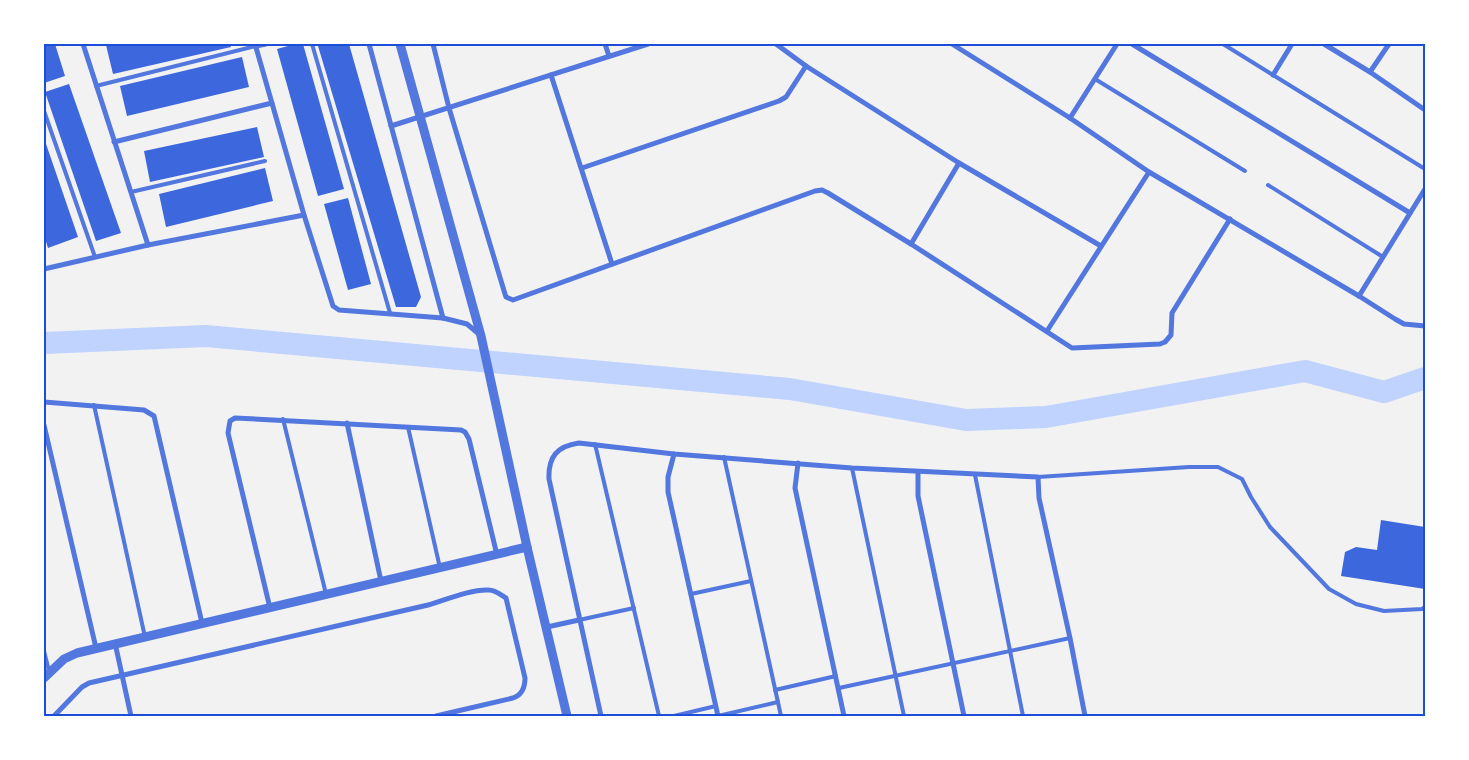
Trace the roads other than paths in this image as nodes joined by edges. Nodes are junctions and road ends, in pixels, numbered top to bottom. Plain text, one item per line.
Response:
1 (82, 44) edge
2 (266, 44) edge
3 (312, 44) edge
4 (369, 44) edge
5 (400, 44) edge
6 (433, 44) edge
7 (605, 44) edge
8 (648, 44) edge
9 (776, 44) edge
10 (952, 44) edge
11 (1117, 44) edge
12 (1132, 44) edge
13 (1223, 44) edge
14 (1292, 44) edge
15 (1324, 44) edge
16 (1389, 44) edge
17 (256, 45) edge
18 (609, 56) junction
19 (806, 66) junction
20 (1370, 72) junction
21 (551, 75) junction
22 (1273, 75) junction
23 (1095, 79) junction
24 (96, 86) junction
25 (272, 103) junction
26 (449, 108) junction
27 (1425, 110) edge
28 (44, 111) edge
29 (420, 117) junction
30 (1070, 118) junction
31 (391, 126) junction
32 (114, 142) junction
33 (265, 161) dead end
34 (959, 163) junction
35 (582, 168) junction
36 (1425, 169) edge
37 (1245, 171) dead end
38 (1150, 172) junction
39 (1268, 185) dead end
40 (1425, 188) edge
41 (131, 192) junction
42 (1410, 213) junction
43 (304, 214) junction
44 (1230, 219) junction
45 (911, 244) junction
46 (148, 245) junction
47 (1101, 246) junction
48 (95, 257) junction
49 (1383, 257) junction
50 (612, 264) junction
51 (44, 268) edge
52 (1359, 296) junction
53 (390, 313) junction
54 (444, 318) junction
55 (1425, 326) edge
56 (1047, 330) junction
57 (481, 336) junction
58 (44, 402) edge
59 (94, 405) junction
60 (283, 419) junction
61 (346, 423) junction
62 (44, 425) edge
63 (408, 427) junction
64 (595, 444) junction
65 (674, 454) junction
66 (724, 457) junction
67 (798, 463) junction
68 (852, 468) junction
69 (918, 472) junction
70 (975, 475) junction
71 (1038, 477) junction
72 (526, 548) junction
73 (497, 555) junction
74 (440, 568) junction
75 (751, 581) junction
76 (382, 582) junction
77 (691, 594) junction
78 (326, 595) junction
79 (1425, 607) edge
80 (270, 608) junction
81 (634, 608) junction
82 (579, 620) junction
83 (202, 623) junction
84 (547, 627) junction
85 (145, 636) junction
86 (1070, 638) junction
87 (115, 644) junction
88 (96, 648) junction
89 (1010, 650) junction
90 (44, 651) edge
91 (954, 662) junction
92 (46, 675) edge
93 (122, 675) junction
94 (895, 675) junction
95 (836, 676) junction
96 (839, 688) junction
97 (775, 690) junction
98 (778, 702) junction
99 (716, 706) junction
100 (54, 716) edge
101 (131, 716) edge
102 (436, 716) edge
103 (567, 716) edge
104 (601, 716) edge
105 (659, 716) edge
106 (674, 716) edge
107 (718, 716) edge
108 (781, 716) edge
109 (844, 716) edge
110 (904, 716) edge
111 (964, 716) edge
112 (1023, 716) edge
113 (1085, 716) edge

1 - 24 street
2 - 17 street
3 - 53 lane
4 - 31 street
5 - 29 street
6 - 26 street
7 - 18 street
8 - 18 street
9 - 19 street
10 - 30 street
11 - 23 street
12 - 42 street
13 - 22 lane
14 - 22 street
15 - 20 street
16 - 20 street
17 - 24 lane
17 - 25 street
18 - 21 street
19 - 34 street
19 - 35 street
20 - 27 street
21 - 26 street
21 - 35 street
22 - 36 lane
23 - 30 street
23 - 37 lane
24 - 32 street
25 - 32 street
25 - 43 street
26 - 29 street
26 - 50 street
28 - 48 lane
29 - 31 street
29 - 57 street
30 - 38 street
31 - 54 street
32 - 41 street
33 - 41 lane
34 - 45 street
34 - 47 street
35 - 50 street
38 - 44 street
38 - 47 street
39 - 49 lane
40 - 42 street
41 - 46 street
42 - 49 street
43 - 46 street
43 - 53 street
44 - 52 street
44 - 56 street
45 - 50 street
45 - 56 street
46 - 48 street
47 - 56 street
48 - 51 street
49 - 52 street
52 - 55 street
53 - 54 street
54 - 57 street
57 - 72 street
58 - 59 street
59 - 83 street
59 - 85 lane
60 - 61 street
60 - 78 lane
60 - 80 street
61 - 63 street
61 - 76 street
62 - 88 street
63 - 73 street
63 - 74 lane
64 - 65 street
64 - 81 lane
64 - 82 street
65 - 66 street
65 - 77 street
66 - 67 street
66 - 75 lane
67 - 68 street
67 - 95 street
68 - 69 street
68 - 94 lane
69 - 70 street
69 - 91 street
70 - 71 street
70 - 89 lane
71 - 79 lane
71 - 86 street
72 - 73 street
72 - 84 street
73 - 74 street
74 - 76 street
75 - 77 lane
75 - 97 lane
76 - 78 street
77 - 99 street
78 - 80 street
80 - 83 street
81 - 82 lane
81 - 105 lane
82 - 84 street
82 - 104 street
83 - 85 street
84 - 103 street
85 - 87 street
86 - 89 lane
86 - 113 street
87 - 88 street
87 - 93 street
88 - 92 street
89 - 91 lane
89 - 112 lane
90 - 92 lane
91 - 94 lane
91 - 111 street
93 - 100 street
93 - 101 street
93 - 102 street
94 - 96 lane
94 - 110 lane
95 - 96 street
95 - 97 lane
96 - 109 street
97 - 98 lane
98 - 107 lane
98 - 108 lane
99 - 106 lane
99 - 107 street

